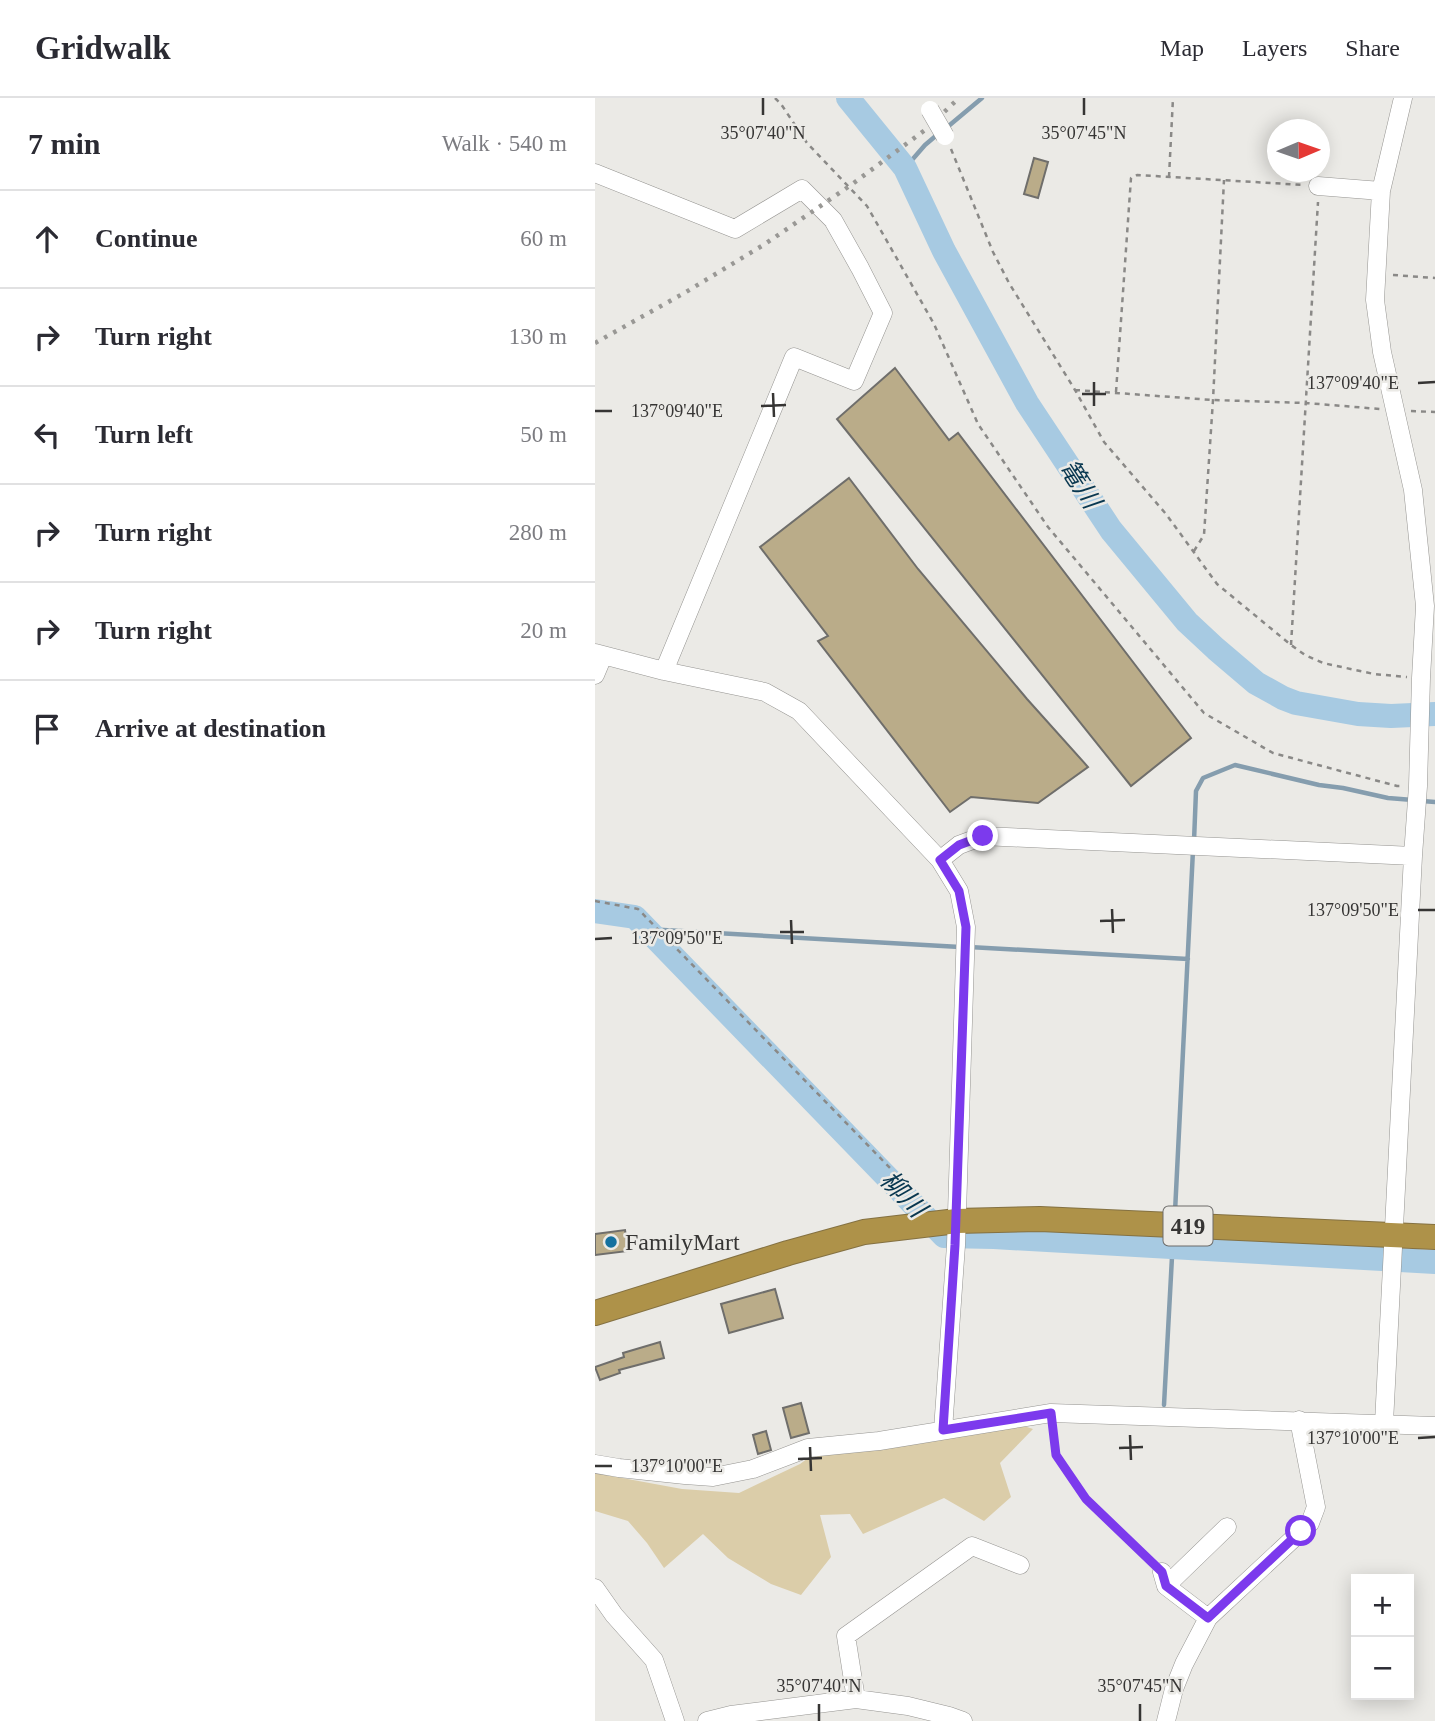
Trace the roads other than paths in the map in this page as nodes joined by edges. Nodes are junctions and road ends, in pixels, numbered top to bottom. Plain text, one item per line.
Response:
1 (1403, 98) edge
2 (930, 110) dead end
3 (945, 135) road end
4 (595, 173) edge
5 (1318, 186) road end
6 (1381, 191) junction
7 (599, 654) edge
8 (664, 671) junction
9 (595, 675) edge
10 (1413, 856) junction
11 (940, 860) junction
12 (951, 1226) junction
13 (1435, 1237) edge
14 (1393, 1241) junction
15 (595, 1313) edge
16 (1299, 1420) junction
17 (1384, 1423) junction
18 (1435, 1426) edge
19 (943, 1430) junction
20 (595, 1464) edge
21 (1227, 1527) dead end
22 (1020, 1565) dead end
23 (595, 1588) edge
24 (1208, 1618) junction
25 (856, 1699) junction
26 (802, 1713) edge
27 (675, 1721) edge
28 (707, 1721) edge
29 (963, 1721) edge
30 (1166, 1721) edge

1 - 6 street
2 - 3 street, bridge
4 - 8 street
5 - 6 street
6 - 10 street
7 - 8 street
7 - 9 street
8 - 11 street
10 - 11 street
10 - 14 street
11 - 12 street
12 - 14 highway, 419
12 - 15 highway, 419
12 - 19 street
13 - 14 highway, 419
14 - 17 street
16 - 17 street
16 - 19 street
16 - 24 street
17 - 18 street
19 - 20 street
21 - 24 street
22 - 25 street
23 - 27 street
24 - 30 street
25 - 26 street
25 - 29 street
26 - 28 street

